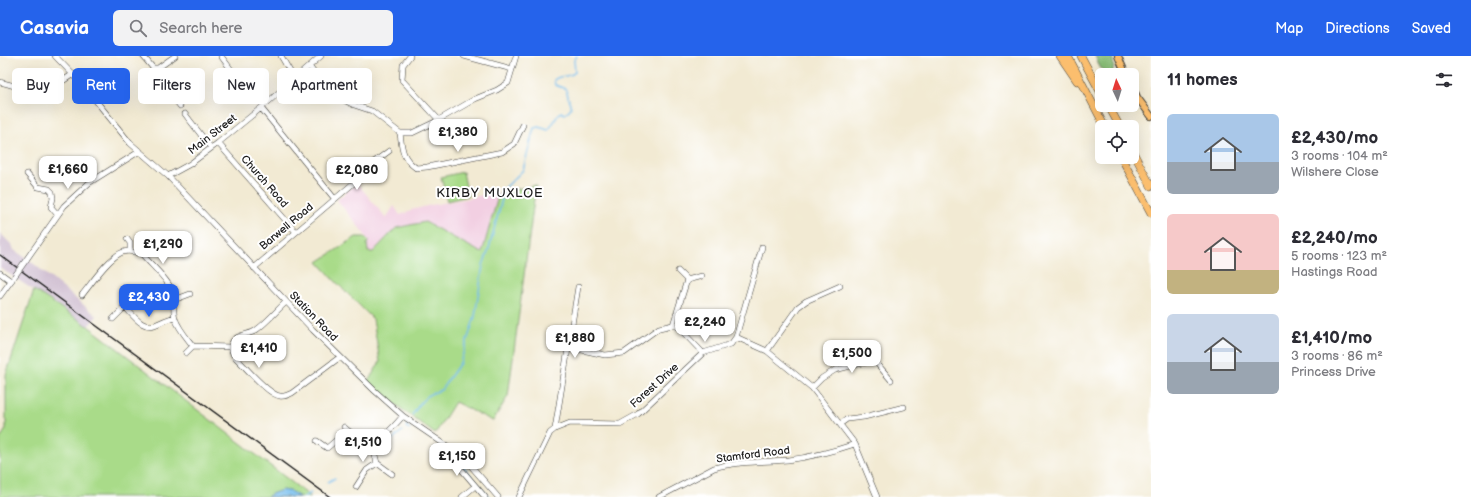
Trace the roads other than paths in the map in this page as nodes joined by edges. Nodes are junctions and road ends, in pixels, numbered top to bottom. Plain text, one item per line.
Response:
1 (54, 56) edge
2 (143, 56) edge
3 (175, 56) edge
4 (220, 56) edge
5 (281, 56) edge
6 (321, 56) edge
7 (410, 56) edge
8 (464, 56) edge
9 (516, 56) edge
10 (1060, 56) edge
11 (1068, 56) edge
12 (1081, 56) edge
13 (1118, 56) edge
14 (309, 66) joint
15 (153, 68) edge
16 (158, 68) edge
17 (229, 68) edge
18 (288, 68) edge
19 (1123, 68) edge
20 (512, 69) junction
21 (72, 73) edge
22 (72, 75) edge
23 (0, 82) edge
24 (1095, 82) edge
25 (277, 95) edge
26 (1090, 99) junction
27 (1139, 100) edge
28 (98, 104) edge
29 (261, 108) junction
30 (185, 114) dead end
31 (1151, 116) edge
32 (439, 120) junction
33 (1101, 120) edge
34 (523, 125) dead end
35 (400, 133) junction
36 (218, 143) junction
37 (211, 148) junction
38 (140, 151) junction
39 (389, 151) dead end
40 (1139, 163) edge
41 (1125, 164) edge
42 (27, 174) dead end
43 (168, 176) junction
44 (1151, 186) edge
45 (334, 198) junction
46 (1151, 213) edge
47 (57, 214) junction
48 (296, 232) junction
49 (127, 239) dead end
50 (762, 247) dead end
51 (130, 251) junction
52 (254, 268) junction
53 (678, 271) dead end
54 (0, 273) edge
55 (702, 276) dead end
56 (12, 279) junction
57 (687, 280) junction
58 (840, 286) dead end
59 (578, 287) dead end
60 (190, 294) dead end
61 (0, 296) edge
62 (82, 296) dead end
63 (174, 300) junction
64 (286, 302) junction
65 (130, 303) dead end
66 (125, 308) junction
67 (174, 317) junction
68 (113, 319) dead end
69 (673, 325) junction
70 (736, 337) junction
71 (193, 346) junction
72 (231, 347) junction
73 (568, 347) junction
74 (768, 350) junction
75 (873, 351) dead end
76 (186, 353) dead end
77 (703, 353) junction
78 (340, 357) junction
79 (874, 360) junction
80 (891, 380) dead end
81 (812, 388) junction
82 (904, 407) dead end
83 (403, 416) junction
84 (840, 424) junction
85 (555, 428) junction
86 (371, 440) junction
87 (317, 441) dead end
88 (855, 444) junction
89 (459, 455) junction
90 (377, 463) junction
91 (392, 474) dead end
92 (475, 486) junction
93 (356, 487) dead end
94 (462, 497) edge
95 (485, 497) edge
96 (498, 497) edge
97 (519, 497) edge
98 (659, 497) edge
99 (877, 497) edge

1 - 21 street, Station Road
2 - 15 street
3 - 16 street
4 - 17 street
5 - 18 street
6 - 14 street, Main Street
7 - 32 street
8 - 20 street
9 - 20 street
10 - 26 highway
11 - 26 highway
12 - 24 highway
13 - 19 main road
14 - 35 street
20 - 32 street
22 - 23 street
25 - 29 street, Main Street
26 - 33 highway
27 - 31 main road
28 - 38 street, Station Road
29 - 36 street, Main Street
29 - 45 street
30 - 37 street
32 - 35 street
34 - 35 street
36 - 37 street, Main Street
36 - 48 street, Church Road
37 - 43 street, Main Street
38 - 43 street, Station Road
38 - 47 street
39 - 45 street, Barwell Road
40 - 44 highway
41 - 46 highway
42 - 47 street
43 - 52 street, Station Road
45 - 48 street, Barwell Road
47 - 56 street, bridge
48 - 52 street, Barwell Road
49 - 51 street
50 - 70 street
51 - 62 street
51 - 63 street
52 - 64 street, Station Road
53 - 57 street
54 - 56 street
55 - 57 street
56 - 61 street
57 - 69 street
58 - 74 street
59 - 73 street
60 - 63 street
63 - 67 street
64 - 72 street
64 - 78 street, Station Road
65 - 66 street
66 - 67 street
66 - 68 street
67 - 71 street
69 - 73 street
69 - 77 street
70 - 74 street
70 - 77 street, Forest Drive
71 - 72 street
71 - 76 street
72 - 78 street
73 - 85 street
74 - 81 street
75 - 79 street
77 - 85 street, Forest Drive
78 - 83 street, Station Road
79 - 80 street
79 - 81 street
81 - 84 street
82 - 84 street
83 - 86 street
83 - 89 street, Station Road
84 - 88 street
85 - 97 street
86 - 87 street
86 - 90 street
88 - 98 street, Stamford Road
88 - 99 street
89 - 92 street
89 - 96 street, Station Road
90 - 91 street
90 - 93 street
92 - 94 street
92 - 95 street

